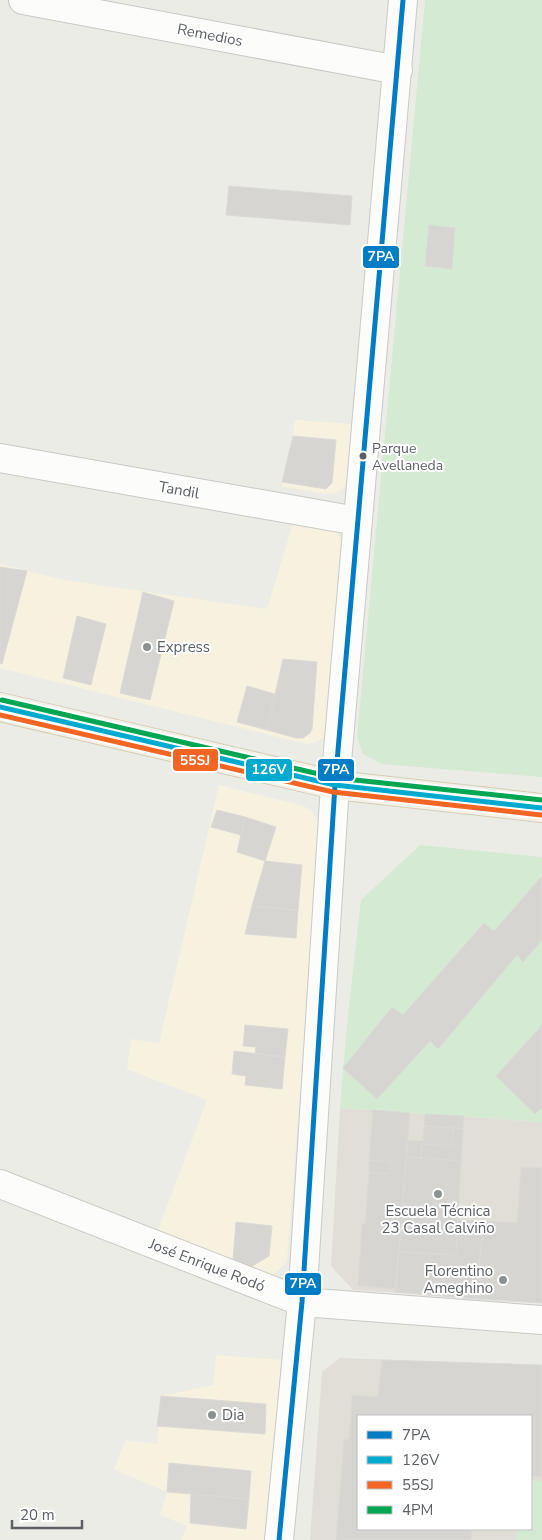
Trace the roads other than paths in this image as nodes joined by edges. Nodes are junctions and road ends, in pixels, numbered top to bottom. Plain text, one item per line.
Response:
1 (23, 0) edge
2 (403, 0) edge
3 (398, 70) junction
4 (0, 458) edge
5 (357, 522) junction
6 (0, 707) edge
7 (335, 785) junction
8 (542, 808) edge
9 (0, 1184) edge
10 (302, 1302) junction
11 (542, 1320) edge
12 (280, 1540) edge

1 - 3 street, Remedios
2 - 3 street
3 - 5 street
4 - 5 street, Tandil
5 - 7 street
6 - 7 main road
7 - 8 main road
7 - 10 street
9 - 10 street, José Enrique Rodó
10 - 11 street, José Enrique Rodó
10 - 12 street

